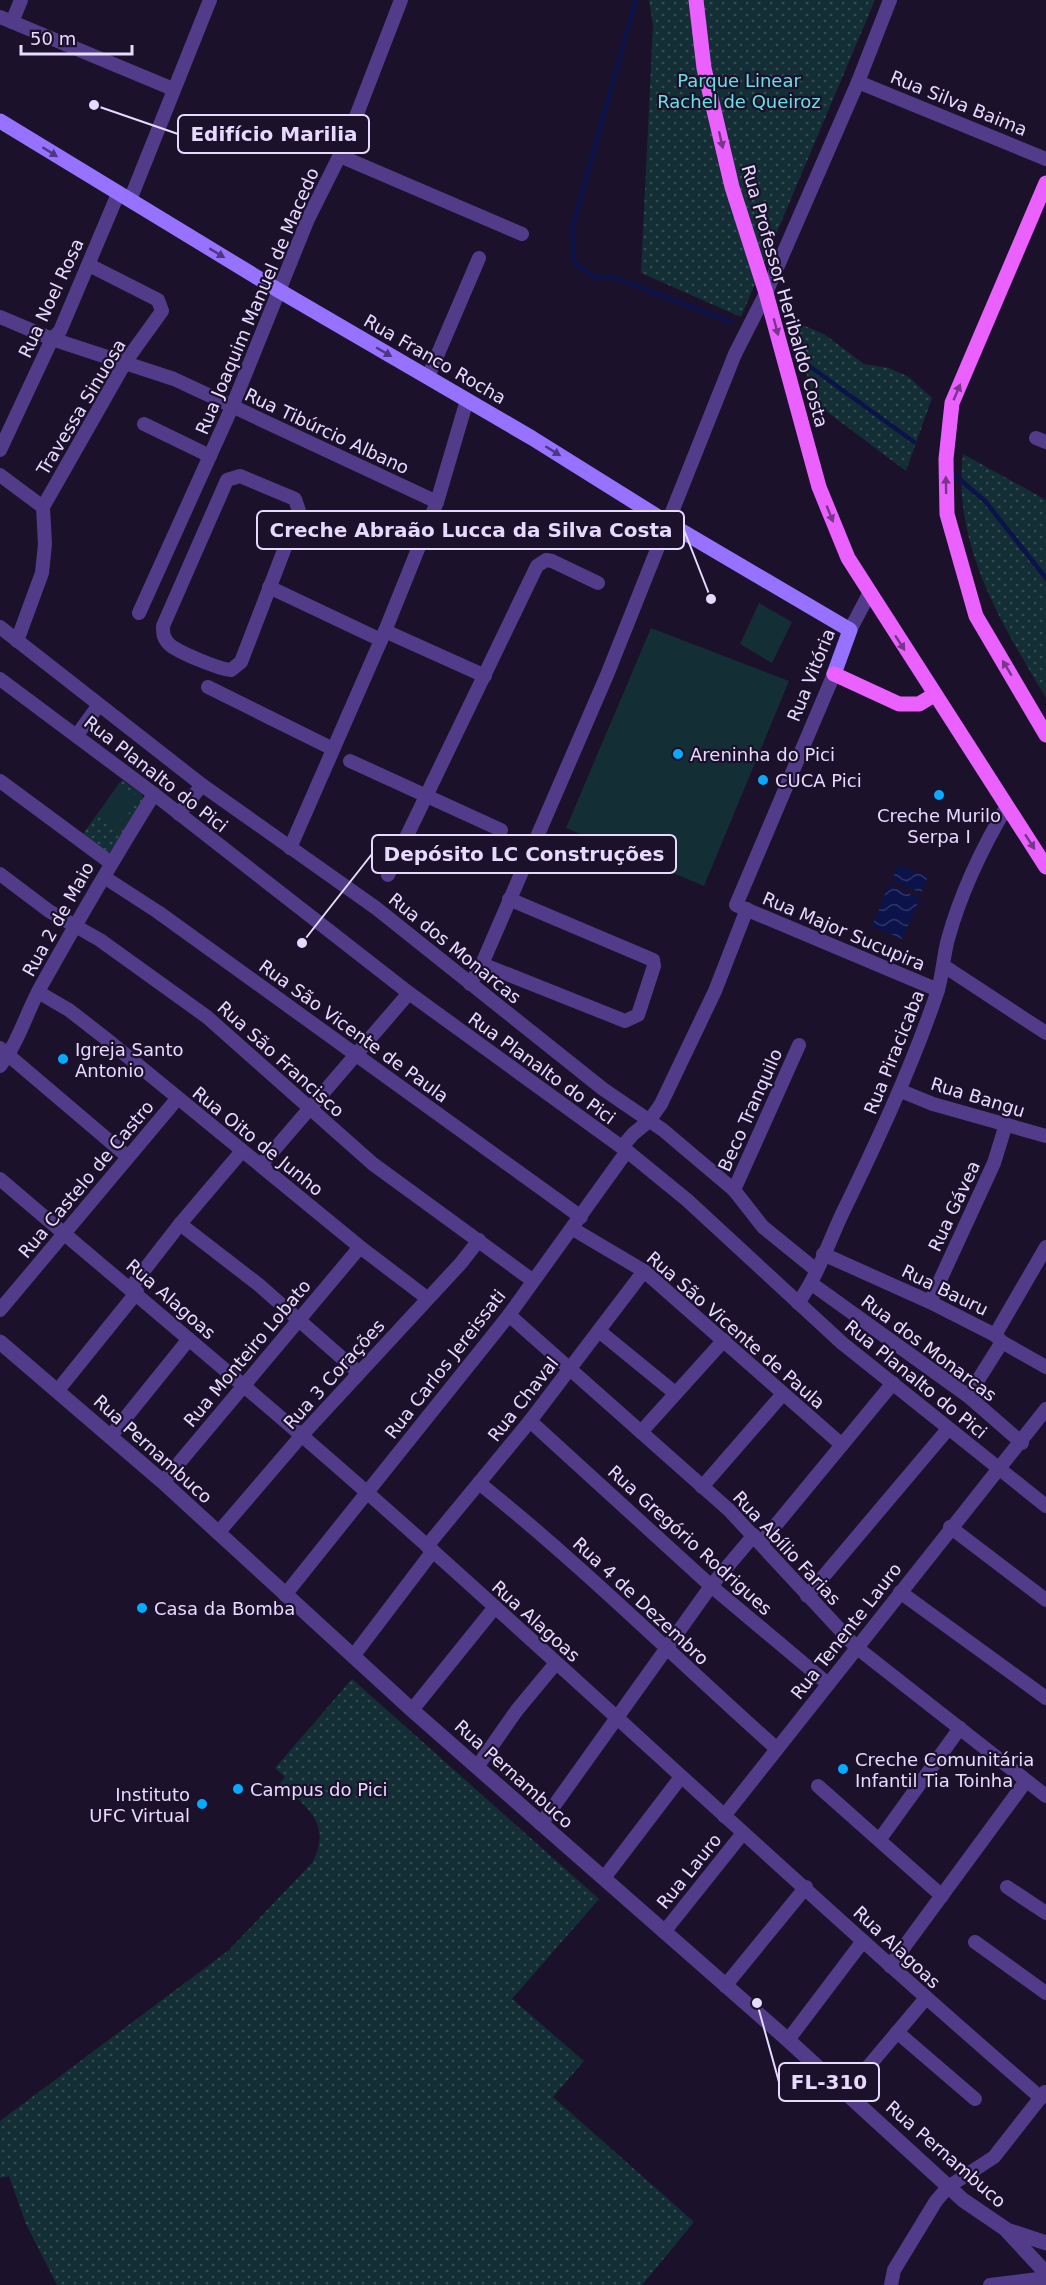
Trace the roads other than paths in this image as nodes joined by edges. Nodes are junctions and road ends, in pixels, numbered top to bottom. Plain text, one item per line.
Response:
1 (21, 0) edge
2 (210, 0) edge
3 (401, 0) edge
4 (696, 0) edge
5 (890, 0) edge
6 (6, 20) edge
7 (858, 82) junction
8 (172, 89) junction
9 (0, 121) edge
10 (340, 156) junction
11 (1046, 159) edge
12 (1046, 183) edge
13 (124, 197) junction
14 (522, 234) dead end
15 (478, 258) dead end
16 (89, 265) junction
17 (278, 290) junction
18 (766, 293) junction
19 (0, 317) edge
20 (52, 339) junction
21 (126, 361) junction
22 (431, 371) junction
23 (467, 400) junction
24 (232, 407) junction
25 (144, 424) dead end
26 (0, 450) edge
27 (210, 456) junction
28 (0, 475) edge
29 (437, 502) junction
30 (43, 507) junction
31 (668, 523) junction
32 (598, 583) dead end
33 (269, 587) junction
34 (869, 594) junction
35 (139, 613) dead end
36 (0, 627) edge
37 (850, 630) junction
38 (383, 635) junction
39 (17, 641) junction
40 (834, 674) junction
41 (485, 676) junction
42 (0, 679) edge
43 (208, 687) dead end
44 (934, 695) junction
45 (98, 706) junction
46 (77, 735) junction
47 (1046, 735) edge
48 (333, 749) junction
49 (350, 761) dead end
50 (0, 781) edge
51 (202, 785) junction
52 (154, 794) junction
53 (426, 797) junction
54 (1007, 806) junction
55 (179, 814) junction
56 (501, 830) dead end
57 (290, 848) junction
58 (111, 863) junction
59 (1046, 867) edge
60 (0, 874) edge
61 (388, 875) dead end
62 (104, 877) junction
63 (509, 899) junction
64 (742, 907) junction
65 (75, 926) junction
66 (482, 964) junction
67 (944, 966) junction
68 (470, 984) junction
69 (938, 990) junction
70 (38, 992) junction
71 (410, 993) junction
72 (1046, 1033) edge
73 (799, 1045) dead end
74 (354, 1054) junction
75 (3, 1056) edge
76 (901, 1091) junction
77 (177, 1099) junction
78 (310, 1110) junction
79 (649, 1121) junction
80 (1006, 1125) junction
81 (1046, 1136) edge
82 (625, 1149) junction
83 (242, 1151) junction
84 (127, 1156) junction
85 (261, 1165) junction
86 (1, 1181) edge
87 (734, 1190) junction
88 (577, 1223) junction
89 (180, 1224) junction
90 (65, 1233) junction
91 (479, 1240) junction
92 (360, 1247) junction
93 (1046, 1247) edge
94 (823, 1254) junction
95 (816, 1270) junction
96 (644, 1271) junction
97 (532, 1280) junction
98 (812, 1284) junction
99 (134, 1290) junction
100 (427, 1298) junction
101 (930, 1302) junction
102 (798, 1304) junction
103 (0, 1310) edge
104 (508, 1315) junction
105 (298, 1321) junction
106 (599, 1331) junction
107 (998, 1338) junction
108 (189, 1339) junction
109 (724, 1340) junction
110 (0, 1342) edge
111 (1046, 1367) edge
112 (570, 1369) junction
113 (359, 1373) junction
114 (893, 1383) junction
115 (245, 1385) junction
116 (58, 1390) junction
117 (675, 1393) junction
118 (782, 1395) junction
119 (968, 1396) junction
120 (1046, 1409) edge
121 (530, 1421) junction
122 (948, 1429) junction
123 (641, 1432) junction
124 (302, 1435) junction
125 (110, 1437) junction
126 (1022, 1443) junction
127 (843, 1445) junction
128 (997, 1470) junction
129 (163, 1482) junction
130 (479, 1483) junction
131 (702, 1487) junction
132 (367, 1492) junction
133 (1046, 1506) edge
134 (950, 1527) junction
135 (218, 1533) junction
136 (758, 1539) junction
137 (430, 1548) junction
138 (711, 1586) junction
139 (900, 1592) junction
140 (285, 1595) junction
141 (807, 1596) junction
142 (1046, 1600) edge
143 (495, 1607) junction
144 (856, 1647) junction
145 (666, 1649) junction
146 (354, 1655) junction
147 (556, 1663) junction
148 (828, 1684) junction
149 (1046, 1698) edge
150 (412, 1710) junction
151 (616, 1718) junction
152 (960, 1728) junction
153 (777, 1749) junction
154 (477, 1767) junction
155 (681, 1777) junction
156 (1026, 1781) junction
157 (818, 1786) dead end
158 (1046, 1796) edge
159 (724, 1816) junction
160 (541, 1824) junction
161 (743, 1833) junction
162 (880, 1839) junction
163 (604, 1878) junction
164 (806, 1887) junction
165 (1007, 1887) dead end
166 (942, 1896) junction
167 (1046, 1912) edge
168 (664, 1932) junction
169 (863, 1941) junction
170 (975, 1942) dead end
171 (890, 1966) junction
172 (725, 1986) junction
173 (1046, 1993) edge
174 (926, 1998) junction
175 (897, 2032) junction
176 (788, 2040) junction
177 (846, 2093) junction
178 (1043, 2094) edge
179 (975, 2098) dead end
180 (948, 2187) junction
181 (1007, 2230) junction
182 (1046, 2243) edge
183 (1046, 2273) edge
184 (1046, 2278) edge
185 (891, 2285) edge
186 (990, 2285) edge

1 - 6 street
2 - 8 street, Rua Noel Rosa
3 - 10 street, Rua Joaquim Manuel de Macedo
4 -> 18 main road, Rua Professor Heribaldo Costa
5 - 7 street
6 - 8 street
7 - 11 street, Rua Silva Baima
7 - 18 street
8 - 13 street, Rua Noel Rosa
9 -> 13 main road, Rua Franco Rocha
10 - 14 street
10 - 17 street, Rua Joaquim Manuel de Macedo
47 -> 12 main road
13 - 16 street, Rua Noel Rosa
13 -> 17 main road, Rua Franco Rocha
15 - 22 street
16 - 20 street, Rua Noel Rosa
16 - 21 street, Travessa Sinuosa
17 -> 22 main road, Rua Franco Rocha
17 - 24 street, Rua Joaquim Manuel de Macedo
18 - 31 street
18 -> 34 main road, Rua Professor Heribaldo Costa
19 - 20 street, Rua Tibúrcio Albano
20 - 21 street, Rua Tibúrcio Albano
20 - 26 street, Rua Noel Rosa
21 - 24 street, Rua Tibúrcio Albano
21 - 30 street, Travessa Sinuosa
22 - 23 main road, Rua Franco Rocha
23 - 29 street
23 -> 31 main road, Rua Franco Rocha
24 - 27 street, Rua Joaquim Manuel de Macedo
24 - 29 street, Rua Tibúrcio Albano
25 - 27 street
27 - 35 street, Rua Joaquim Manuel de Macedo
28 - 30 street, Travessa Sinuosa
29 - 38 street
30 - 39 street
31 - 37 main road, Rua Franco Rocha
31 - 63 street
32 - 41 street
33 - 33 street
33 - 38 street
34 - 37 street, Rua Vitória
34 -> 44 main road, Rua Professor Heribaldo Costa
36 - 39 street, Rua dos Monarcas
37 - 40 main road, Rua Vitória
38 - 41 street
38 - 48 street
39 - 45 street, Rua dos Monarcas
40 - 44 main road
40 - 64 street, Rua Vitória
41 - 53 street
42 - 46 street, Rua Planalto do Pici
43 - 48 street
44 - 54 main road, Rua Professor Heribaldo Costa
45 - 46 street
45 - 51 street, Rua dos Monarcas
46 - 52 street, Rua Planalto do Pici
48 - 57 street
49 - 53 street
50 - 58 street
51 - 55 street
51 - 57 street, Rua dos Monarcas
52 - 55 street, Rua Planalto do Pici
52 - 58 street, Rua 2 de Maio
53 - 56 street
53 - 61 street
54 -> 59 main road, Rua Professor Heribaldo Costa
54 - 67 street, Rua Piracicaba
55 - 71 street, Rua Planalto do Pici
57 - 68 street, Rua dos Monarcas
58 - 62 street, Rua 2 de Maio
60 - 65 street, Rua São Francisco
62 - 65 street, Rua 2 de Maio
62 - 74 street, Rua São Vicente de Paula
63 - 66 street
63 - 66 street
64 - 69 street, Rua Major Sucupira
64 - 79 street, Rua Vitória
65 - 70 street, Rua 2 de Maio
65 - 78 street, Rua São Francisco
66 - 68 street
67 - 69 street, Rua Piracicaba
67 - 72 street, Rua Major Sucupira
68 - 79 street, Rua dos Monarcas
69 - 76 street, Rua Piracicaba
70 - 75 street, Rua 2 de Maio
70 - 77 street, Rua Oito de Junho
71 - 74 street
71 - 82 street, Rua Planalto do Pici
73 - 87 street, Beco Tranquilo
74 - 78 street
74 - 88 street, Rua São Vicente de Paula
75 - 84 street
76 - 80 street, Rua Bangu
76 - 94 street, Rua Piracicaba
77 - 83 street, Rua Oito de Junho
77 - 84 street, Rua Castelo de Castro
78 - 85 street
78 - 91 street, Rua São Francisco
79 - 82 street, Rua Vitória
79 - 87 street, Rua dos Monarcas
80 - 81 street, Rua Bangu
80 - 101 street, Rua Gávea
82 - 88 street, Rua Carlos Jereissati
82 - 102 street, Rua Planalto do Pici
83 - 85 street, Rua Oito de Junho
83 - 89 street
84 - 90 street, Rua Castelo de Castro
85 - 92 street, Rua Oito de Junho
86 - 90 street, Rua Alagoas
87 - 95 street, Rua dos Monarcas
88 - 96 street, Rua São Vicente de Paula
88 - 97 street, Rua Carlos Jereissati
89 - 99 street
89 - 105 street
90 - 99 street, Rua Alagoas
90 - 103 street, Rua Castelo de Castro
91 - 97 street, Rua São Francisco
91 - 100 street, Rua 3 Corações
92 - 100 street, Rua Oito de Junho
92 - 105 street, Rua Monteiro Lobato
93 - 107 street
94 - 95 street, Rua Piracicaba
94 - 101 street, Rua Bauru
95 - 98 street, Rua Piracicaba
96 - 106 street, Rua Chaval
96 - 109 street, Rua São Vicente de Paula
97 - 104 street, Rua Carlos Jereissati
98 - 102 street, Rua Piracicaba
98 - 119 street, Rua dos Monarcas
99 - 108 street, Rua Alagoas
99 - 116 street
100 - 113 street, Rua 3 Corações
101 - 107 street, Rua Bauru
102 - 114 street, Rua Planalto do Pici
104 - 112 street, Rua Abílio Farias
104 - 132 street, Rua Carlos Jereissati
105 - 113 street
105 - 115 street, Rua Monteiro Lobato
106 - 112 street, Rua Chaval
106 - 117 street
107 - 111 street, Rua Bauru
107 - 119 street
108 - 115 street, Rua Alagoas
108 - 125 street
109 - 117 street
109 - 118 street, Rua São Vicente de Paula
110 - 116 street, Rua Pernambuco
112 - 121 street, Rua Chaval
112 - 123 street, Rua Abílio Farias
113 - 124 street, Rua 3 Corações
114 - 122 street, Rua Planalto do Pici
114 - 127 street
115 - 124 street, Rua Alagoas
115 - 129 street, Rua Monteiro Lobato
116 - 125 street, Rua Pernambuco
117 - 123 street
118 - 127 street, Rua São Vicente de Paula
118 - 131 street
119 - 126 street, Rua dos Monarcas
120 - 126 street, Rua Tenente Lauro
121 - 130 street, Rua Chaval
121 - 138 street, Rua Gregório Rodrigues
122 - 128 street, Rua Planalto do Pici
122 - 141 street
123 - 131 street, Rua Abílio Farias
124 - 132 street, Rua Alagoas
124 - 135 street, Rua 3 Corações
125 - 129 street, Rua Pernambuco
126 - 128 street, Rua Tenente Lauro
127 - 136 street
128 - 133 street, Rua Planalto do Pici
128 - 134 street, Rua Tenente Lauro
129 - 135 street, Rua Pernambuco
130 - 137 street, Rua Chaval
130 - 145 street, Rua 4 de Dezembro
131 - 136 street, Rua Abílio Farias
132 - 137 street, Rua Alagoas
132 - 140 street, Rua Carlos Jereissati
134 - 139 street, Rua Tenente Lauro
134 - 142 street
135 - 140 street, Rua Pernambuco
136 - 138 street
136 - 141 street, Rua Abílio Farias
137 - 143 street, Rua Alagoas
137 - 146 street, Rua Chaval
138 - 145 street
138 - 148 street, Rua Gregório Rodrigues
139 - 144 street, Rua Tenente Lauro
139 - 149 street
140 - 146 street, Rua Pernambuco
141 - 144 street, Rua Abílio Farias
143 - 147 street, Rua Alagoas
143 - 150 street
144 - 148 street, Rua Tenente Lauro
144 - 152 street, Rua Abílio Farias
145 - 151 street
145 - 153 street, Rua 4 de Dezembro
146 - 150 street, Rua Pernambuco
147 - 151 street, Rua Alagoas
147 - 154 street
148 - 153 street, Rua Tenente Lauro
150 - 154 street, Rua Pernambuco
151 - 155 street, Rua Alagoas
151 - 160 street
152 - 156 street, Rua Abílio Farias
152 - 162 street
153 - 159 street, Rua Tenente Lauro
154 - 160 street, Rua Pernambuco
155 - 159 street, Rua Alagoas
155 - 163 street
156 - 158 street, Rua Abílio Farias
156 - 166 street
157 - 162 street
159 - 161 street, Rua Alagoas
160 - 163 street, Rua Pernambuco
161 - 164 street, Rua Alagoas
161 - 168 street, Rua Lauro
162 - 166 street
163 - 168 street, Rua Pernambuco
164 - 169 street, Rua Alagoas
164 - 172 street
165 - 167 street
166 - 171 street
168 - 172 street, Rua Pernambuco
169 - 171 street, Rua Alagoas
169 - 176 street
170 - 173 street
171 - 174 street, Rua Alagoas
172 - 176 street, Rua Pernambuco
174 - 175 street
174 - 178 street, Rua Alagoas
175 - 177 street
175 - 179 street
176 - 177 street, Rua Pernambuco
177 - 180 street, Rua Pernambuco
178 - 180 street
180 - 181 street, Rua Pernambuco
180 - 185 street
181 - 182 street, Rua Pernambuco
181 - 183 street, Rua Pernambuco
184 - 186 street

